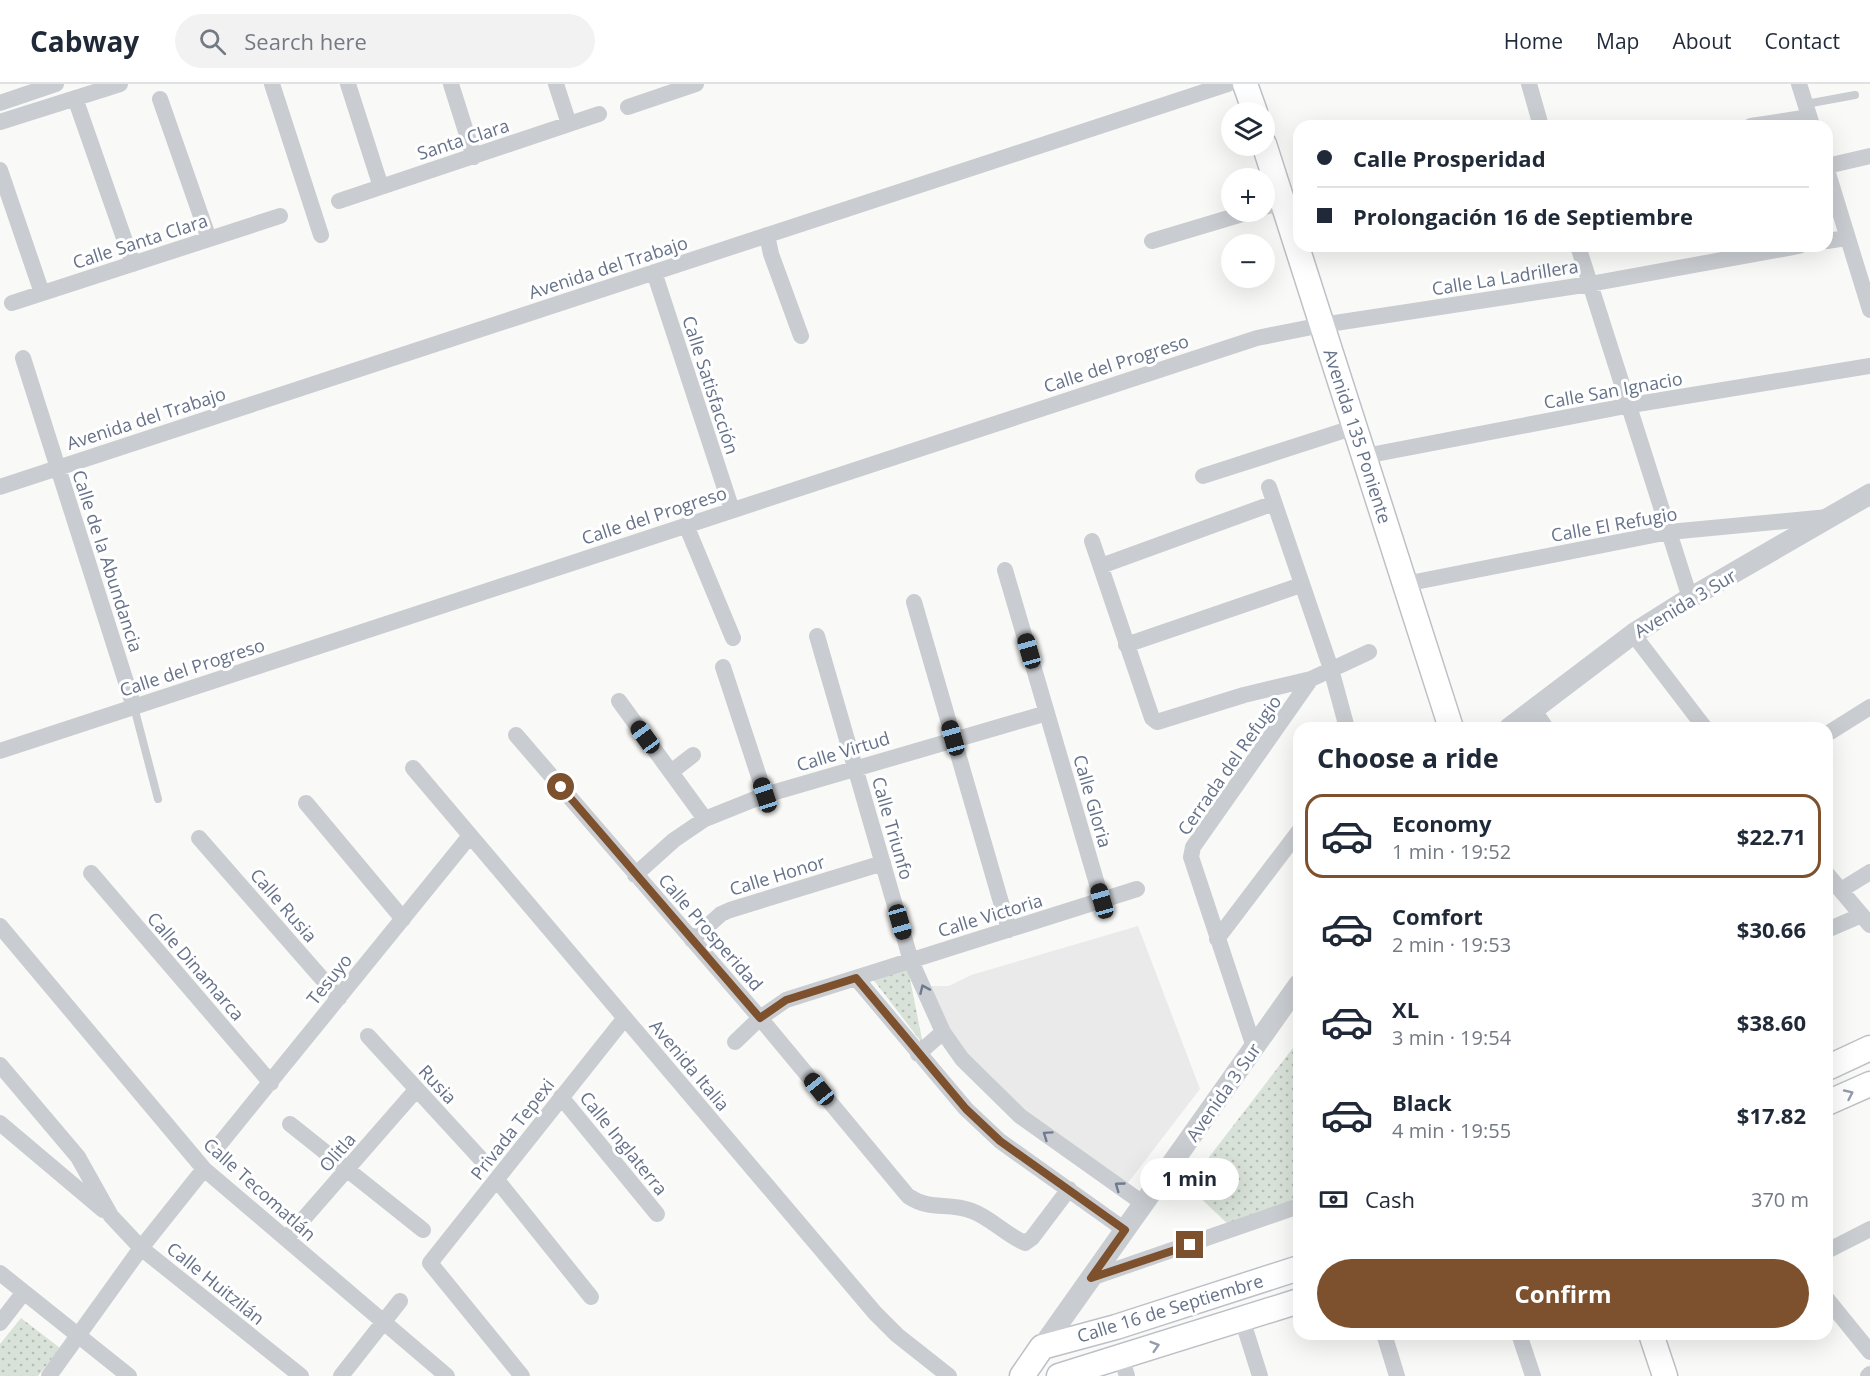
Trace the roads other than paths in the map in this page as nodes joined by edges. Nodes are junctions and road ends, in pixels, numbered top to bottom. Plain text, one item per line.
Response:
1 (56, 84) edge
2 (120, 84) edge
3 (272, 84) edge
4 (348, 84) edge
5 (451, 84) edge
6 (556, 84) edge
7 (696, 84) edge
8 (1228, 84) edge
9 (1245, 84) edge
10 (1529, 84) edge
11 (1799, 84) edge
12 (652, 91) edge
13 (1855, 95) dead end
14 (75, 98) junction
15 (160, 99) dead end
16 (1251, 102) edge
17 (0, 103) edge
18 (628, 107) dead end
19 (599, 114) dead end
20 (1810, 116) edge
21 (1539, 120) edge
22 (1786, 120) edge
23 (0, 123) edge
24 (569, 124) junction
25 (1268, 156) edge
26 (1870, 156) edge
27 (474, 157) junction
28 (1833, 166) edge
29 (0, 170) edge
30 (381, 187) junction
31 (1833, 190) edge
32 (339, 201) dead end
33 (1282, 202) edge
34 (280, 216) dead end
35 (1221, 220) edge
36 (321, 235) dead end
37 (767, 235) junction
38 (1293, 236) edge
39 (1846, 238) junction
40 (209, 239) junction
41 (1833, 240) edge
42 (1152, 241) dead end
43 (1298, 252) edge
44 (1580, 252) edge
45 (1766, 252) edge
46 (133, 264) junction
47 (654, 272) junction
48 (1590, 284) junction
49 (42, 293) junction
50 (12, 303) dead end
51 (1870, 310) edge
52 (1322, 325) junction
53 (801, 336) dead end
54 (23, 358) dead end
55 (1870, 366) edge
56 (1631, 405) junction
57 (1355, 427) junction
58 (1365, 456) junction
59 (58, 468) junction
60 (1203, 476) dead end
61 (0, 487) edge
62 (1269, 487) dead end
63 (1870, 494) edge
64 (1274, 503) junction
65 (732, 510) junction
66 (1833, 516) junction
67 (686, 525) junction
68 (1669, 532) junction
69 (1092, 541) dead end
70 (1101, 566) junction
71 (1005, 570) dead end
72 (1405, 584) junction
73 (1301, 585) junction
74 (1690, 598) junction
75 (914, 602) dead end
76 (1633, 634) junction
77 (817, 636) dead end
78 (733, 638) dead end
79 (1126, 645) junction
80 (1369, 652) dead end
81 (723, 667) dead end
82 (1331, 669) junction
83 (1311, 679) junction
84 (619, 701) dead end
85 (1870, 706) edge
86 (134, 707) junction
87 (1533, 709) junction
88 (1047, 712) junction
89 (1345, 722) edge
90 (1449, 722) edge
91 (1517, 722) edge
92 (1542, 722) edge
93 (1701, 722) edge
94 (1833, 730) edge
95 (516, 735) dead end
96 (953, 738) junction
97 (0, 751) edge
98 (693, 755) dead end
99 (413, 768) dead end
100 (855, 768) junction
101 (670, 772) junction
102 (765, 795) junction
103 (158, 799) dead end
104 (306, 803) dead end
105 (705, 819) junction
106 (469, 837) junction
107 (199, 838) dead end
108 (1293, 839) edge
109 (883, 863) junction
110 (1870, 872) edge
111 (91, 873) dead end
112 (635, 875) junction
113 (1833, 881) edge
114 (1137, 890) dead end
115 (1841, 890) junction
116 (1102, 901) junction
117 (403, 919) junction
118 (1866, 920) edge
119 (0, 926) edge
120 (1833, 928) edge
121 (1009, 930) junction
122 (1217, 939) junction
123 (692, 940) junction
124 (911, 960) junction
125 (856, 978) junction
126 (1293, 992) edge
127 (339, 998) junction
128 (760, 1018) junction
129 (624, 1019) junction
130 (943, 1032) junction
131 (368, 1036) dead end
132 (735, 1042) dead end
133 (1254, 1047) junction
134 (1870, 1048) edge
135 (918, 1054) junction
136 (0, 1065) edge
137 (1833, 1065) edge
138 (271, 1083) junction
139 (1870, 1084) edge
140 (416, 1090) junction
141 (561, 1097) junction
142 (1833, 1101) edge
143 (0, 1123) edge
144 (290, 1124) dead end
145 (219, 1145) dead end
146 (480, 1158) dead end
147 (204, 1169) junction
148 (346, 1170) junction
149 (497, 1179) junction
150 (1069, 1189) junction
151 (1144, 1204) junction
152 (1293, 1208) edge
153 (657, 1214) dead end
154 (111, 1216) junction
155 (1870, 1228) edge
156 (423, 1230) dead end
157 (1125, 1230) junction
158 (286, 1239) junction
159 (141, 1248) junction
160 (1833, 1248) edge
161 (1293, 1270) edge
162 (0, 1273) edge
163 (1091, 1278) junction
164 (24, 1292) junction
165 (591, 1298) dead end
166 (400, 1301) dead end
167 (1293, 1303) edge
168 (1833, 1306) edge
169 (1242, 1319) junction
170 (384, 1322) junction
171 (0, 1323) edge
172 (79, 1335) junction
173 (1386, 1340) edge
174 (1521, 1340) edge
175 (1653, 1340) edge
176 (1042, 1347) junction
177 (1870, 1352) edge
178 (1124, 1366) edge
179 (1662, 1375) edge
180 (49, 1376) edge
181 (129, 1376) edge
182 (301, 1376) edge
183 (341, 1376) edge
184 (447, 1376) edge
185 (522, 1376) edge
186 (949, 1376) edge
187 (1022, 1376) edge
188 (1059, 1376) edge
189 (1260, 1376) edge
190 (1397, 1376) edge
191 (1533, 1376) edge

1 - 17 street
2 - 14 street
3 - 36 street
4 - 30 street
5 - 27 street
6 - 24 street
7 - 12 street
8 - 37 street, Avenida del Trabajo
9 - 16 main road
10 - 21 street
11 - 20 street
12 - 18 street
13 - 20 lane
14 - 23 street
14 - 46 street
15 - 40 street
19 - 24 street, Santa Clara
20 - 22 street
24 - 27 street, Santa Clara
25 - 33 main road, Avenida 135 Poniente
26 - 28 street
27 - 30 street, Santa Clara
29 - 49 street
30 - 32 street, Santa Clara
31 - 39 street
33 - 38 main road, Avenida 135 Poniente
34 - 40 street, Calle Santa Clara
35 - 42 street
37 - 47 street, Avenida del Trabajo
37 - 53 street
39 - 41 street
39 - 51 street
40 - 46 street, Calle Santa Clara
43 - 52 main road, Avenida 135 Poniente
44 - 48 street
45 - 48 street, Calle La Ladrillera
46 - 49 street, Calle Santa Clara
47 - 59 street, Avenida del Trabajo
47 - 65 street, Calle Satisfacción
48 - 52 street, Calle La Ladrillera
48 - 56 street
49 - 50 street, Calle Santa Clara
52 - 57 main road, Avenida 135 Poniente
52 - 65 street, Calle del Progreso
54 - 59 street, Calle de la Abundancia
55 - 56 street, Calle San Ignacio
56 - 58 street, Calle San Ignacio
56 - 68 street
57 - 58 main road, Avenida 135 Poniente
57 - 60 street
58 - 72 main road, Avenida 135 Poniente
59 - 61 street, Avenida del Trabajo
59 - 86 street, Calle de la Abundancia
62 - 64 street
63 - 66 street, Avenida 3 Sur
64 - 70 street
64 - 73 street
65 - 67 street, Calle del Progreso
66 - 68 street, Calle El Refugio
66 - 74 street, Avenida 3 Sur
67 - 78 street
67 - 86 street, Calle del Progreso
68 - 72 street, Calle El Refugio
68 - 74 street
69 - 70 street
70 - 79 street
71 - 88 street, Calle Gloria
72 - 90 main road, Avenida 135 Poniente
73 - 79 street
73 - 82 street
74 - 76 street, Avenida 3 Sur
75 - 96 street
76 - 87 street, Avenida 3 Sur
76 - 93 street
77 - 100 street, Calle Triunfo
79 - 83 street
80 - 82 street
81 - 102 street
82 - 83 street
82 - 89 street
83 - 122 street, Cerrada del Refugio
84 - 101 street
85 - 94 street
86 - 97 street, Calle del Progreso
86 - 103 lane
87 - 91 street, Avenida 3 Sur
87 - 92 street
88 - 96 street, Calle Virtud
88 - 116 street, Calle Gloria
95 - 112 street, Calle Prosperidad
96 - 100 street, Calle Virtud
96 - 121 street
98 - 101 street
99 - 106 street, Avenida Italia
100 - 102 street, Calle Virtud
100 - 109 street, Calle Triunfo
101 - 105 street
102 - 105 street, Calle Virtud
104 - 117 street
105 - 112 street, Calle Virtud
106 - 117 street, Tesuyo
106 - 129 street, Avenida Italia
107 - 127 street, Calle Rusia
108 - 122 street
109 - 123 street, Calle Honor
109 - 124 street, Calle Triunfo
110 - 115 street
111 - 138 street, Calle Dinamarca
112 - 123 street, Calle Prosperidad
113 - 115 street
114 - 116 street, Calle Victoria
115 - 118 street
116 - 121 street, Calle Victoria
117 - 127 street, Tesuyo
118 - 120 street
119 - 147 street, Calle Tecomatlán
121 - 124 street, Calle Victoria
122 - 133 street, Cerrada del Refugio
123 - 128 street, Calle Prosperidad
124 - 125 street, Calle Victoria
130 -> 124 street, Calle Triunfo
125 - 128 street, Calle Victoria
125 - 135 street
126 - 133 street, Avenida 3 Sur
127 - 138 street, Tesuyo
128 - 132 street
128 - 150 street, Calle Prosperidad
129 - 141 street, Privada Tepexi
129 - 186 street, Avenida Italia
130 - 135 street
151 -> 130 street, Calle Triunfo
131 - 140 street, Rusia
133 - 151 street, Avenida 3 Sur
134 - 137 main road
135 - 150 street
136 - 154 street, Calle Huitzilán
138 - 145 street, Tesuyo
142 -> 139 main road
140 - 146 street, Rusia
140 - 148 street, Olitla
141 - 149 street, Privada Tepexi
141 - 153 street, Calle Inglaterra
143 - 154 street, Calle Huitzilán
144 - 148 street
147 - 158 street, Calle Tecomatlán
147 - 159 street
148 - 156 street
148 - 158 street, Olitla
149 - 165 street
149 - 185 street, Privada Tepexi
150 - 157 street
151 - 157 street, Avenida 3 Sur
152 - 163 street
154 - 159 street, Calle Huitzilán
155 - 160 street
157 - 163 street, Avenida 3 Sur
158 - 170 street, Calle Tecomatlán
159 - 172 street
159 - 182 street, Calle Huitzilán
161 - 176 main road, Calle 16 de Septiembre
162 - 164 street
163 - 176 street, Avenida 3 Sur
164 - 171 street
164 - 172 street
166 - 170 street
167 - 169 main road, Calle 16 de Septiembre
168 - 177 street
178 -> 169 main road, Calle 16 de Septiembre
169 - 189 street
170 - 183 street
170 - 184 street, Calle Tecomatlán
172 - 180 street
172 - 181 street
173 - 190 street
174 - 191 street
175 - 179 main road
176 - 187 main road, Avenida 3 Sur
178 - 188 main road, Calle 16 de Septiembre

